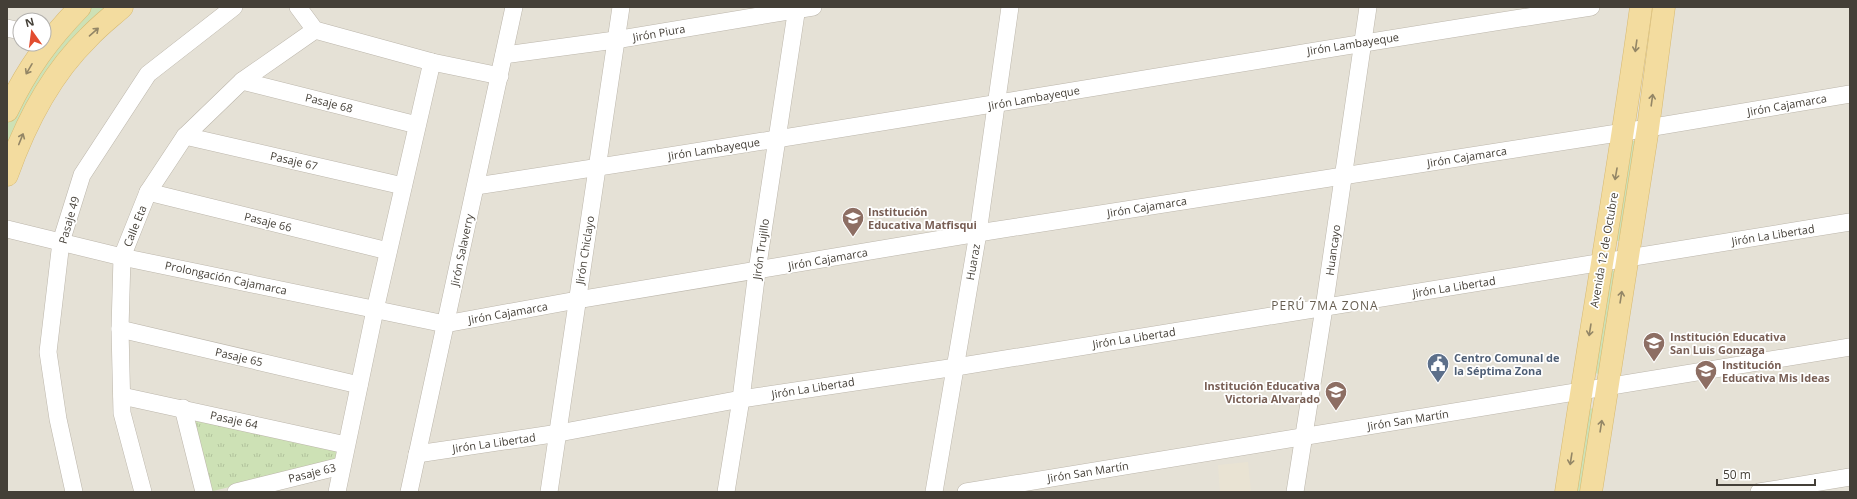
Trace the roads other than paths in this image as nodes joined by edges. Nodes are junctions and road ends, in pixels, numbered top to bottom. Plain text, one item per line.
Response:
1 (80, 7) edge
2 (122, 7) edge
3 (234, 7) edge
4 (298, 7) edge
5 (513, 7) edge
6 (621, 7) edge
7 (1010, 7) edge
8 (1368, 7) edge
9 (1591, 7) edge
10 (1641, 7) edge
11 (1664, 7) edge
12 (802, 8) edge
13 (315, 30) junction
14 (52, 33) edge
15 (615, 40) junction
16 (1363, 42) junction
17 (39, 52) edge
18 (504, 55) junction
19 (432, 62) junction
20 (500, 76) junction
21 (242, 81) junction
22 (1850, 94) edge
23 (10, 100) edge
24 (995, 104) junction
25 (417, 125) junction
26 (1648, 128) junction
27 (1624, 132) junction
28 (186, 136) junction
29 (777, 140) junction
30 (597, 168) junction
31 (7, 175) edge
32 (1344, 176) junction
33 (403, 186) junction
34 (476, 186) junction
35 (148, 192) junction
36 (1850, 222) edge
37 (7, 229) edge
38 (978, 233) junction
39 (61, 242) junction
40 (388, 251) junction
41 (122, 257) junction
42 (1627, 258) junction
43 (1601, 263) junction
44 (757, 271) junction
45 (577, 300) junction
46 (1324, 308) junction
47 (375, 310) junction
48 (445, 324) junction
49 (120, 329) junction
50 (1850, 347) edge
51 (956, 367) junction
52 (359, 384) junction
53 (1607, 387) junction
54 (1580, 392) junction
55 (122, 396) junction
56 (741, 399) junction
57 (183, 408) junction
58 (559, 433) junction
59 (1302, 437) junction
60 (346, 445) junction
61 (417, 454) junction
62 (341, 466) junction
63 (1850, 477) edge
64 (74, 492) edge
65 (143, 492) edge
66 (204, 492) edge
67 (236, 492) edge
68 (337, 492) edge
69 (409, 492) edge
70 (549, 492) edge
71 (726, 492) edge
72 (934, 492) edge
73 (966, 492) edge
74 (1295, 492) edge
75 (1566, 492) edge
76 (1591, 492) edge
77 (1759, 492) edge

1 - 14 main road
31 -> 2 main road
3 - 39 street, Pasaje 49
4 - 13 street
5 - 18 street, Jirón Salaverry
6 - 15 street, Jirón Chiclayo
7 - 24 street, Huaraz
8 - 16 street, Huancayo
9 - 16 street, Jirón Lambayeque
10 -> 27 main road, Avenida 12 de Octubre
26 -> 11 main road
12 - 15 street, Jirón Piura
12 - 29 street, Jirón Trujillo
13 - 19 street
13 - 21 street, Calle Eta
15 - 18 street, Jirón Piura
15 - 30 street, Jirón Chiclayo
16 - 24 street, Jirón Lambayeque
16 - 32 street, Huancayo
17 -> 23 main road
18 - 20 street, Jirón Salaverry
19 - 20 street
19 - 25 street
20 - 34 street, Jirón Salaverry
21 - 25 street, Pasaje 68
21 - 28 street, Calle Eta
22 - 26 street, Jirón Cajamarca
24 - 29 street, Jirón Lambayeque
24 - 38 street, Huaraz
25 - 33 street
26 - 27 street, Jirón Cajamarca
26 - 42 main road
27 - 32 street, Jirón Cajamarca
27 -> 43 main road, Avenida 12 de Octubre
28 - 33 street, Pasaje 67
28 - 35 street, Calle Eta
29 - 30 street, Jirón Lambayeque
29 - 44 street, Jirón Trujillo
30 - 34 street, Jirón Lambayeque
30 - 45 street, Jirón Chiclayo
32 - 38 street, Jirón Cajamarca
32 - 46 street, Huancayo
33 - 40 street
34 - 48 street, Jirón Salaverry
35 - 40 street, Pasaje 66
35 - 41 street, Calle Eta
36 - 42 street, Jirón La Libertad
37 - 39 street, Prolongación Cajamarca
38 - 44 street, Jirón Cajamarca
38 - 51 street, Huaraz
39 - 41 street, Prolongación Cajamarca
39 - 64 street, Pasaje 49
40 - 47 street
41 - 47 street, Prolongación Cajamarca
41 - 49 street, Calle Eta
42 - 43 street, Jirón La Libertad
53 -> 42 main road
43 - 46 street, Jirón La Libertad
43 -> 54 main road, Avenida 12 de Octubre
44 - 45 street, Jirón Cajamarca
44 - 56 street, Jirón Trujillo
45 - 48 street, Jirón Cajamarca
45 - 58 street, Jirón Chiclayo
46 - 51 street, Jirón La Libertad
46 - 59 street, Huancayo
47 - 48 street, Prolongación Cajamarca
47 - 52 street
48 - 61 street, Jirón Salaverry
49 - 52 street, Pasaje 65
49 - 55 street, Calle Eta
50 - 53 street, Jirón San Martín
51 - 56 street, Jirón La Libertad
51 - 72 street, Huaraz
52 - 60 street
53 - 54 street, Jirón San Martín
76 -> 53 main road
54 - 59 street, Jirón San Martín
54 -> 75 main road, Avenida 12 de Octubre
55 - 57 street, Pasaje 64
55 - 65 street, Calle Eta
56 - 58 street, Jirón La Libertad
56 - 71 street, Jirón Trujillo
57 - 60 street, Pasaje 64
57 - 66 street
58 - 61 street, Jirón La Libertad
58 - 70 street, Jirón Chiclayo
59 - 73 street, Jirón San Martín
59 - 74 street, Huancayo
60 - 62 street
61 - 69 street, Jirón Salaverry
62 - 67 street, Pasaje 63
62 - 68 street
63 - 77 street

